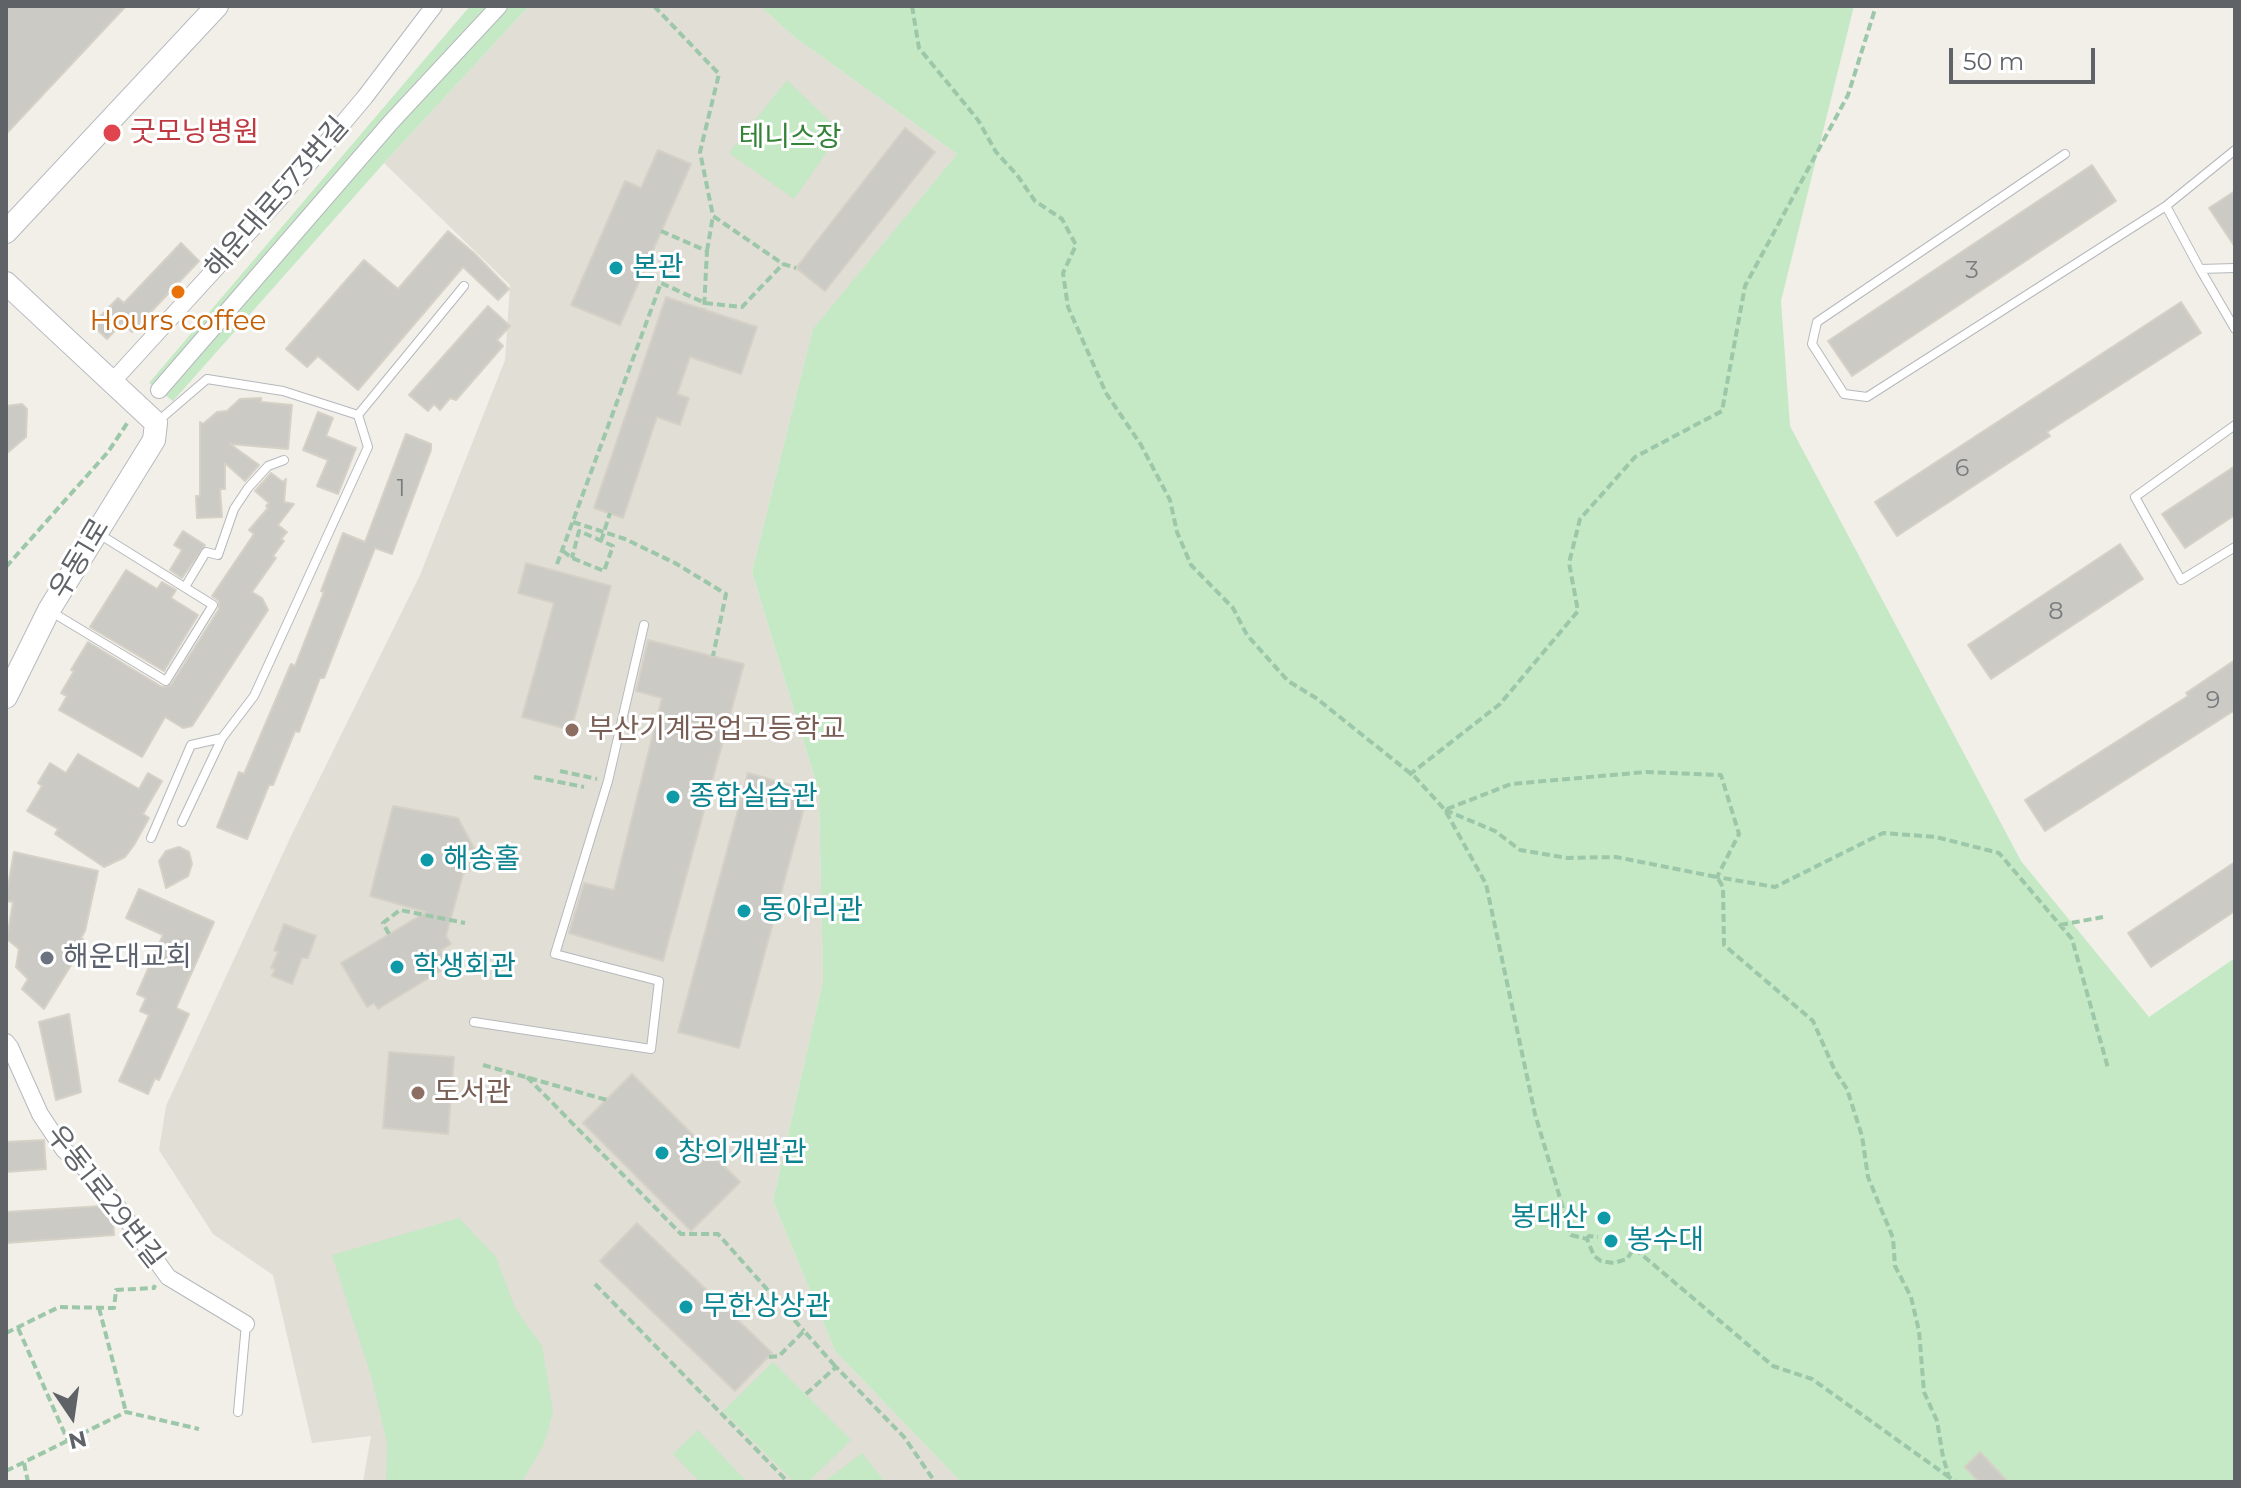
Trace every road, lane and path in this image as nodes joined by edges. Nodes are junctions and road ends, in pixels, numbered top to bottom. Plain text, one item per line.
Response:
1 (217, 6) edge
2 (434, 6) edge
3 (499, 6) edge
4 (654, 6) edge
5 (911, 6) edge
6 (1876, 6) edge
7 (2235, 150) edge
8 (2065, 154) dead end
9 (2166, 206) junction
10 (713, 216) junction
11 (661, 231) dead end
12 (6, 232) edge
13 (707, 251) junction
14 (783, 264) junction
15 (796, 268) dead end
16 (2235, 268) edge
17 (2200, 269) junction
18 (6, 283) edge
19 (464, 286) dead end
20 (705, 303) junction
21 (704, 309) dead end
22 (2235, 329) edge
23 (112, 382) junction
24 (159, 390) dead end
25 (358, 415) junction
26 (148, 416) junction
27 (2235, 425) edge
28 (284, 460) dead end
29 (610, 513) dead end
30 (573, 522) junction
31 (96, 531) junction
32 (601, 541) junction
33 (2235, 547) edge
34 (563, 551) junction
35 (572, 558) junction
36 (557, 564) dead end
37 (6, 567) edge
38 (185, 587) junction
39 (49, 610) junction
40 (644, 625) dead end
41 (713, 656) dead end
42 (8, 689) edge
43 (222, 738) junction
44 (560, 771) dead end
45 (1409, 775) junction
46 (534, 777) dead end
47 (586, 777) dead end
48 (584, 787) dead end
49 (1445, 810) junction
50 (182, 822) dead end
51 (151, 838) dead end
52 (1717, 877) junction
53 (2103, 917) dead end
54 (465, 923) dead end
55 (2060, 925) junction
56 (389, 934) dead end
57 (474, 1022) dead end
58 (6, 1042) edge
59 (483, 1065) dead end
60 (2108, 1068) dead end
61 (527, 1077) junction
62 (607, 1100) dead end
63 (1598, 1237) dead end
64 (1587, 1239) junction
65 (162, 1270) junction
66 (595, 1284) dead end
67 (99, 1308) junction
68 (246, 1324) joint
69 (18, 1328) junction
70 (804, 1331) junction
71 (6, 1333) edge
72 (769, 1357) dead end
73 (836, 1367) junction
74 (806, 1394) dead end
75 (126, 1412) junction
76 (238, 1412) dead end
77 (199, 1429) dead end
78 (68, 1441) junction
79 (24, 1463) junction
80 (6, 1471) edge
81 (1949, 1477) junction
82 (28, 1482) edge
83 (788, 1482) edge
84 (935, 1482) edge
85 (1956, 1482) edge

1 - 12 street
2 - 23 street, 해운대로573번길
3 - 24 street
4 - 10 path
5 - 45 path
6 - 45 path
7 - 9 lane
8 - 9 lane
9 - 17 lane
10 - 13 path
10 - 14 path
11 - 13 path
13 - 20 path
14 - 15 path
14 - 20 path
16 - 17 lane
17 - 22 lane
18 - 23 street
19 - 25 lane
20 - 21 path
20 - 30 path
23 - 26 street
25 - 26 lane, 우동1로
25 - 43 lane
26 - 31 street, 우동1로
26 - 37 path
27 - 33 lane
28 - 38 lane
29 - 32 path, bridge
30 - 34 path
30 - 41 path
31 - 38 lane
31 - 39 street, 우동1로
32 - 35 path
32 - 35 path
34 - 35 path
34 - 36 path
38 - 39 lane
39 - 42 street, 우동1로
40 - 57 lane
43 - 50 lane
43 - 51 lane
44 - 47 path
45 - 49 path
46 - 48 path
49 - 52 path
49 - 52 path
49 - 64 path
52 - 55 path
52 - 81 path
53 - 55 path
54 - 56 path
55 - 60 path
58 - 65 street, 우동1로29번길
59 - 61 path
61 - 62 path
61 - 70 path
63 - 64 path
64 - 81 path
65 - 67 path
65 - 68 street, 우동1로29번길
66 - 83 path
67 - 69 path
67 - 75 path
68 - 76 lane, 우동1로29번길
69 - 71 path
69 - 78 path
70 - 72 path
70 - 73 path
73 - 74 path
73 - 84 path
75 - 77 path
75 - 78 path
78 - 79 path
79 - 80 path
79 - 82 path
81 - 85 path

